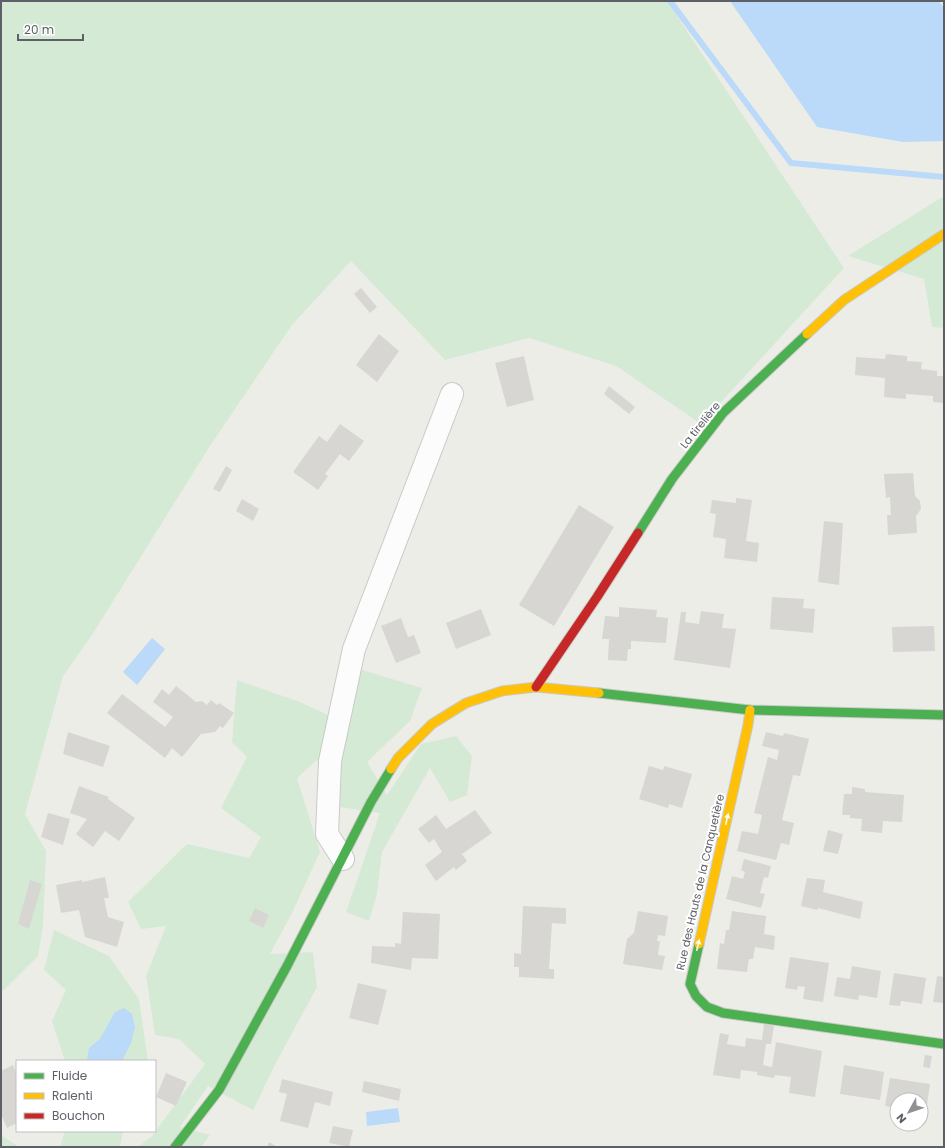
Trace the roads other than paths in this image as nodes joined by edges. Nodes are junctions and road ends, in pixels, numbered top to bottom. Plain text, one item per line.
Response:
1 (944, 234) edge
2 (452, 394) dead end
3 (536, 687) junction
4 (750, 710) junction
5 (944, 715) edge
6 (343, 859) junction
7 (944, 1044) edge
8 (175, 1147) edge

1 - 3 street, La tirelière
2 - 6 street
3 - 4 street
3 - 6 street
4 - 5 street
7 -> 4 street, Rue des Hauts de la Canquetière
6 - 8 street

